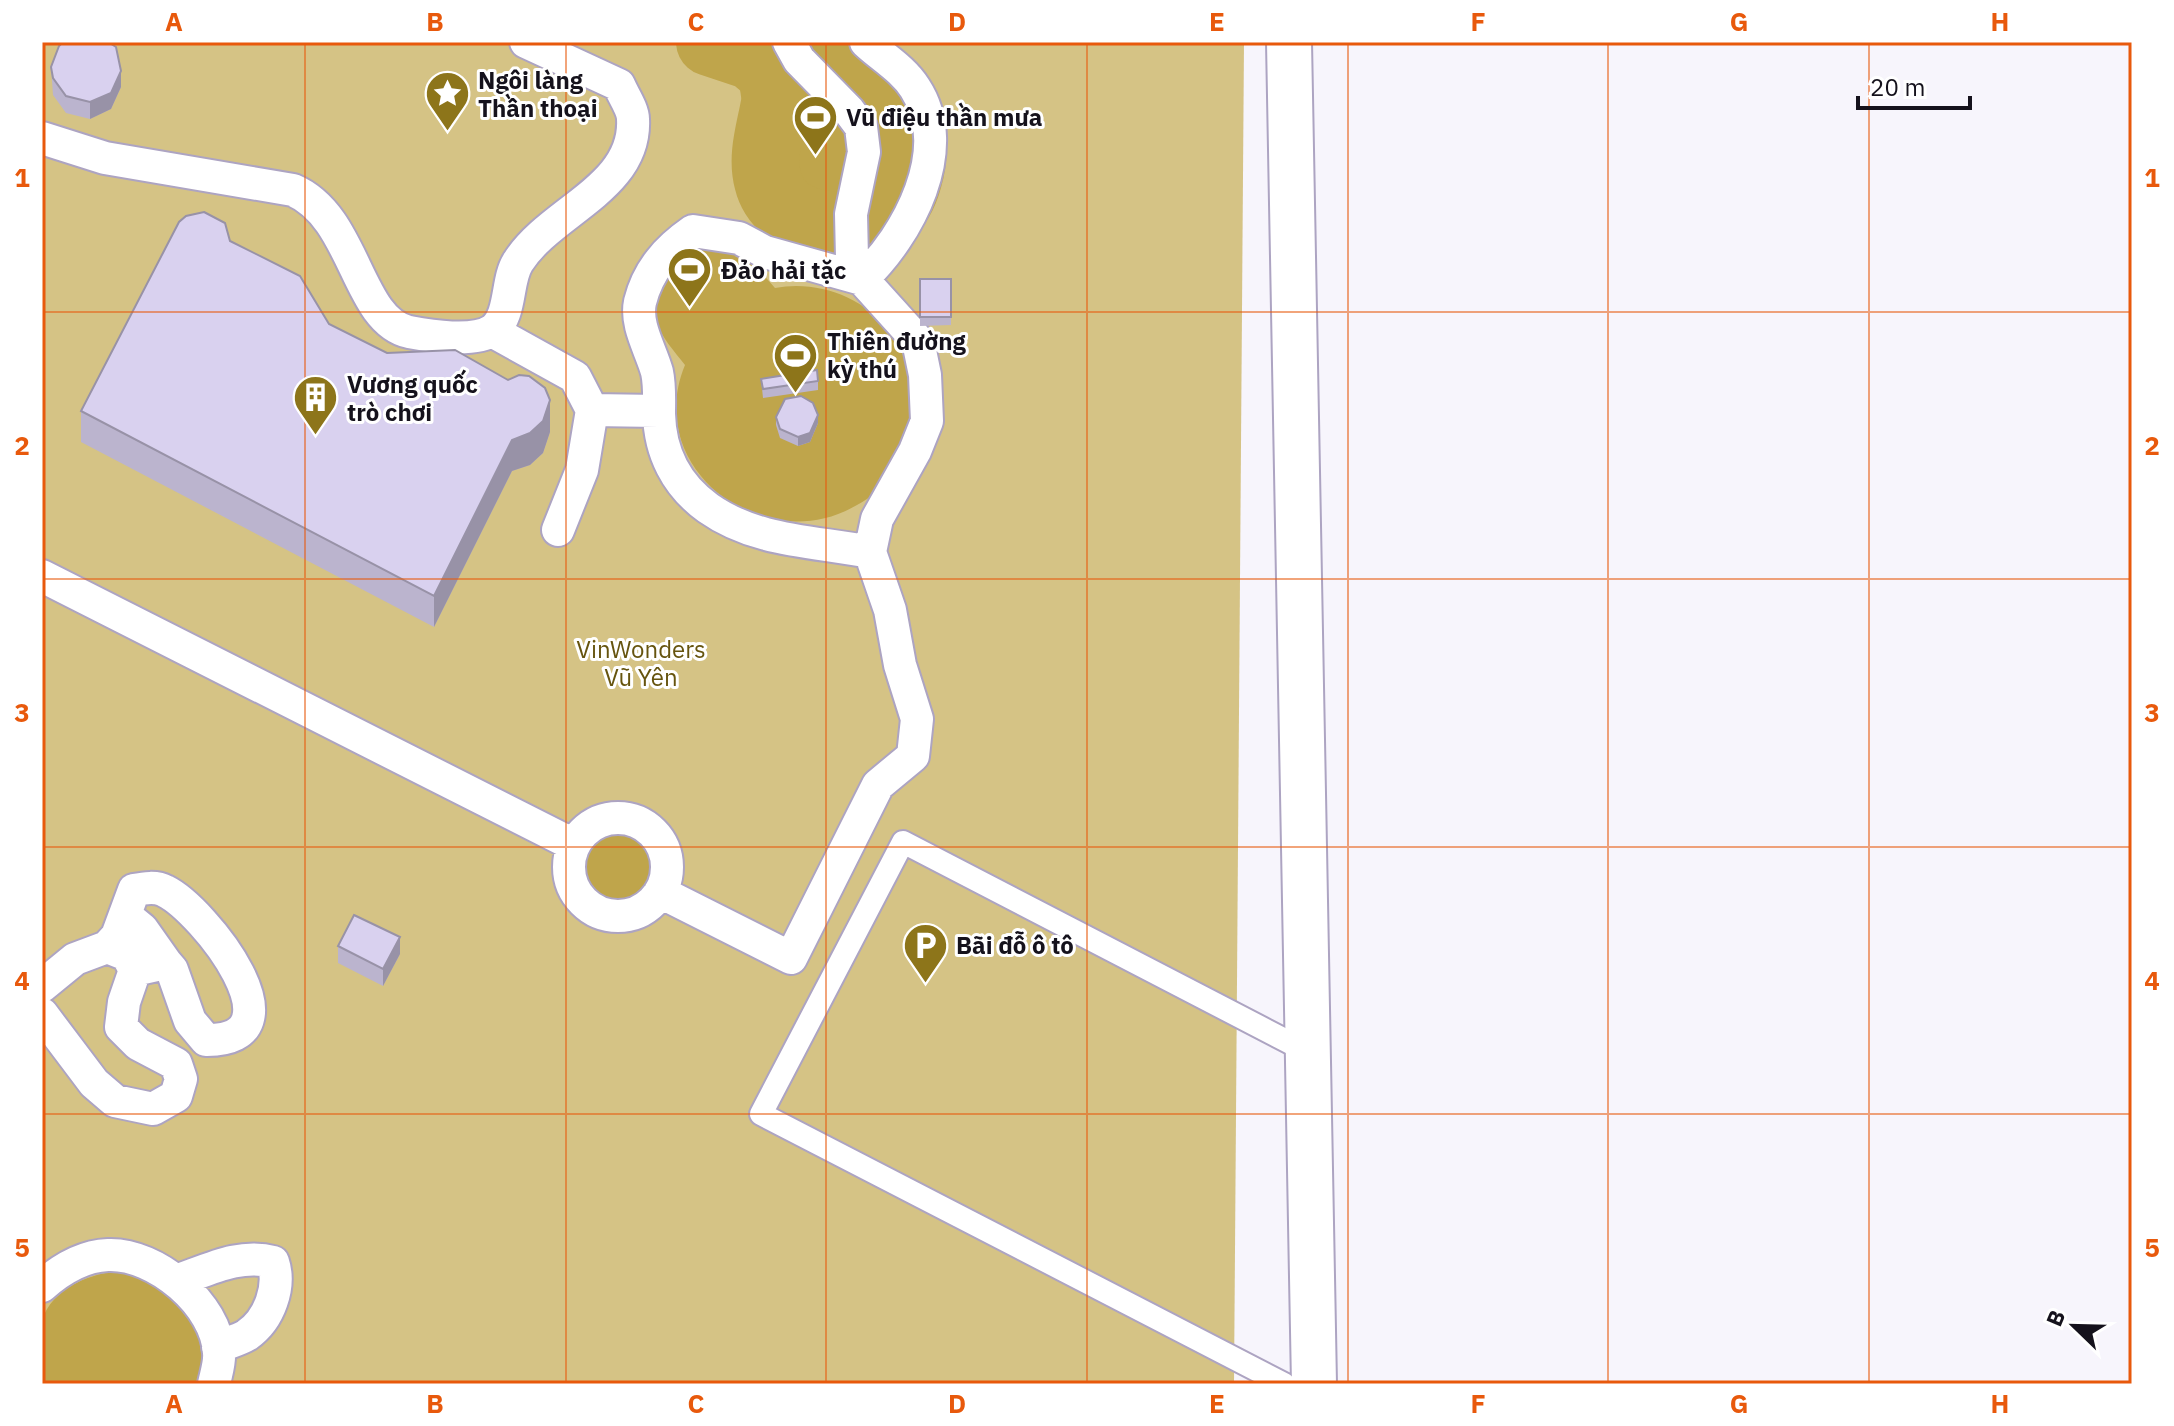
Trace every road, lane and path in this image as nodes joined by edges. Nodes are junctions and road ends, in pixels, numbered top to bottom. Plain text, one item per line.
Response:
1 (526, 42) edge
2 (789, 42) edge
3 (866, 42) edge
4 (1289, 42) edge
5 (42, 138) edge
6 (857, 269) junction
7 (492, 331) junction
8 (592, 410) junction
9 (659, 411) junction
10 (558, 530) dead end
11 (870, 552) junction
12 (42, 576) edge
13 (574, 845) junction
14 (660, 892) junction
15 (125, 915) junction
16 (107, 947) junction
17 (166, 963) junction
18 (135, 970) junction
19 (42, 986) edge
20 (42, 1014) edge
21 (1308, 1052) junction
22 (179, 1280) junction
23 (42, 1286) edge
24 (218, 1347) junction
25 (214, 1384) edge
26 (1284, 1384) edge
27 (1314, 1384) edge

1 - 7 street
2 - 6 street
3 - 6 street
4 - 21 street
5 - 7 street
6 - 9 street
6 - 11 street
7 - 8 street
8 - 9 street
8 - 10 street
9 - 11 street
11 - 14 street
12 - 13 street
13 - 14 street
13 - 14 street
15 - 16 street
15 - 17 street
15 - 17 street
16 - 18 street
16 - 19 street
17 - 18 street
18 - 20 street
21 - 26 lane
21 - 27 street
22 - 23 street
22 - 24 street
22 - 24 street
24 - 25 street

